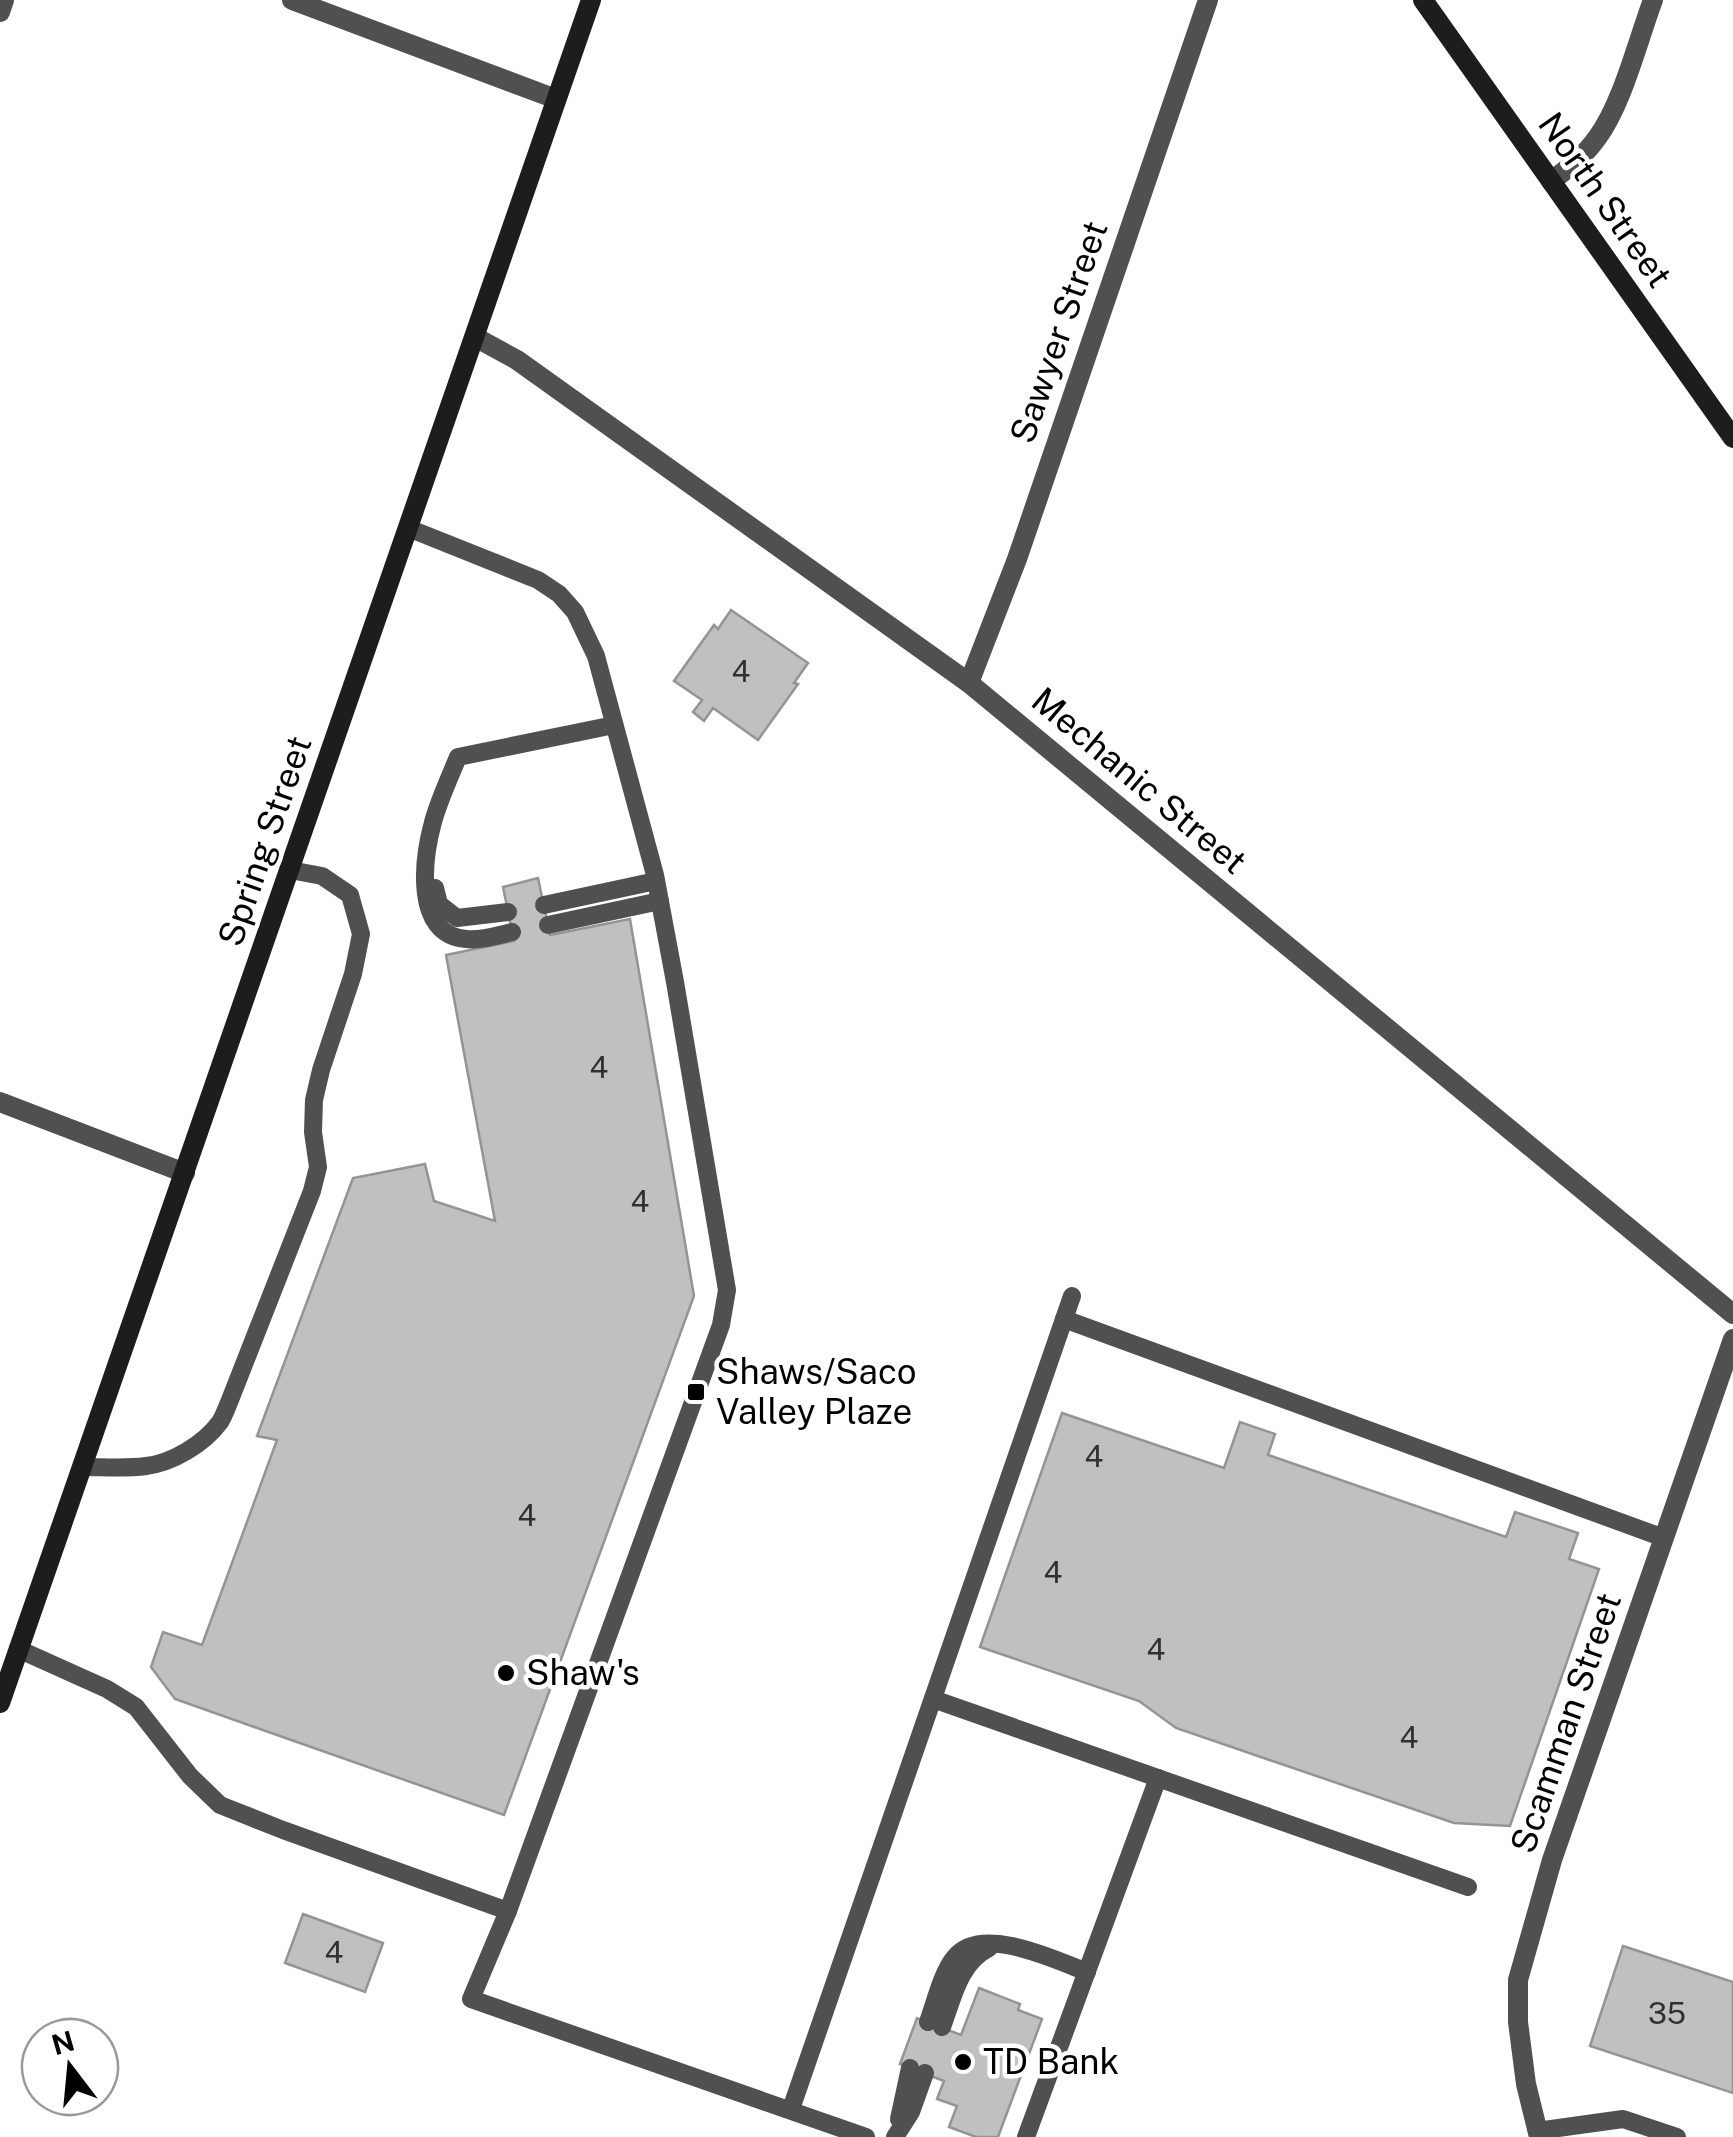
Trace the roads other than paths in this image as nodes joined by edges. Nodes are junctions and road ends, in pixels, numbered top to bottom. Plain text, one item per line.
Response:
1 (4, 0) edge
2 (292, 0) edge
3 (591, 0) edge
4 (1208, 0) edge
5 (1423, 0) edge
6 (1653, 0) edge
7 (0, 12) edge
8 (556, 99) junction
9 (1552, 181) junction
10 (475, 337) junction
11 (1733, 438) edge
12 (408, 528) junction
13 (969, 683) junction
14 (614, 725) junction
15 (431, 832) junction
16 (290, 870) junction
17 (656, 881) junction
18 (660, 901) junction
19 (544, 904) dead end
20 (508, 912) dead end
21 (548, 925) dead end
22 (512, 932) dead end
23 (0, 1102) edge
24 (185, 1173) junction
25 (1072, 1296) dead end
26 (1733, 1314) edge
27 (1064, 1319) junction
28 (1733, 1339) edge
29 (82, 1467) junction
30 (1664, 1538) junction
31 (9, 1646) edge
32 (933, 1698) junction
33 (0, 1703) edge
34 (1158, 1778) junction
35 (1468, 1887) dead end
36 (508, 1911) junction
37 (1087, 1972) junction
38 (935, 2024) dead end
39 (917, 2070) dead end
40 (791, 2109) junction
41 (1538, 2134) edge
42 (896, 2136) edge
43 (866, 2137) edge
44 (1026, 2137) edge
45 (1676, 2137) edge

1 - 7 street
2 - 8 street
3 - 8 main road, Spring Street
4 - 13 street, Sawyer Street
5 - 9 main road, North Street
6 - 9 street
8 - 10 main road, Spring Street
9 - 11 main road, North Street
10 - 12 main road, Spring Street
10 - 13 street, Mechanic Street
12 - 14 lane
12 - 16 main road, Spring Street
13 - 26 street, Mechanic Street
14 - 15 lane
14 - 17 lane
15 - 20 lane
15 - 22 lane
16 - 24 main road, Spring Street
16 - 29 lane
17 - 18 lane
17 - 19 lane
18 - 21 lane
18 - 36 lane
23 - 24 street
24 - 29 main road, Spring Street
25 - 27 lane
27 - 30 lane
27 - 32 lane
28 - 30 street, Scamman Street
29 - 31 main road, Spring Street
30 - 41 street, Scamman Street
31 - 33 main road, Spring Street
31 - 36 lane
32 - 34 lane
32 - 40 lane
34 - 35 lane
34 - 37 lane
36 - 40 lane
37 - 38 lane
37 - 44 lane
39 - 42 lane
40 - 43 lane
41 - 45 lane

